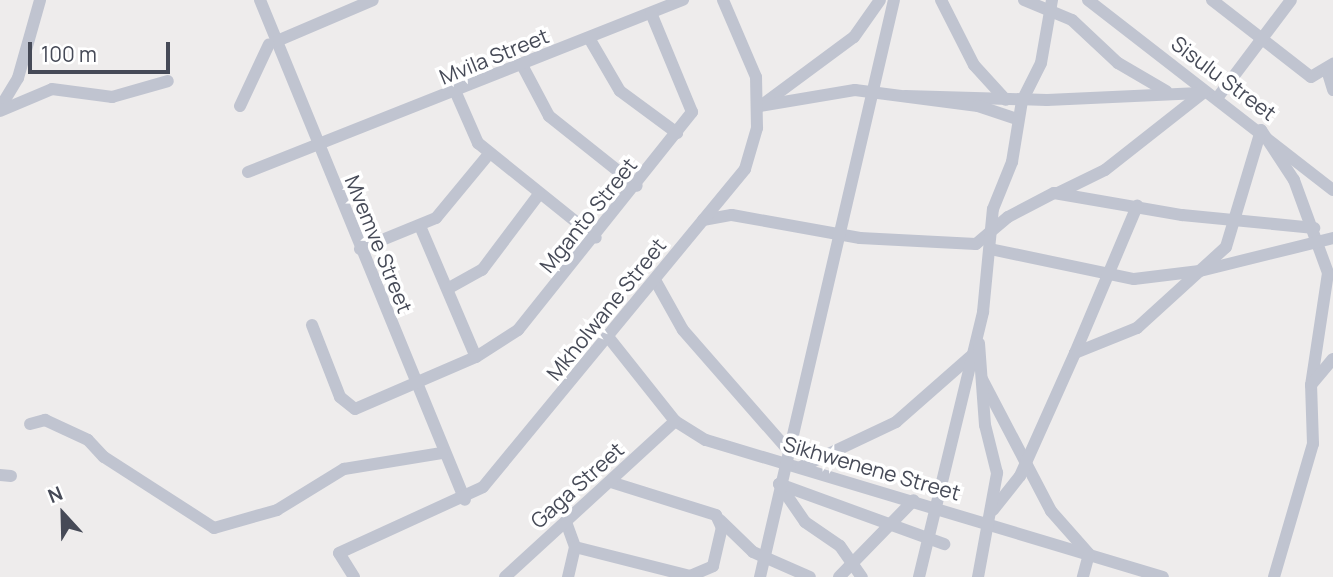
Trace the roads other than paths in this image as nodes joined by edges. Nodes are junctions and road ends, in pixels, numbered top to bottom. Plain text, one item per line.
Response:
1 (40, 0) edge
2 (260, 0) edge
3 (373, 0) edge
4 (683, 0) edge
5 (723, 0) edge
6 (880, 0) edge
7 (894, 0) edge
8 (941, 0) edge
9 (1024, 0) edge
10 (1088, 0) edge
11 (1212, 0) edge
12 (1291, 0) edge
13 (1051, 5) edge
14 (650, 13) junction
15 (589, 38) junction
16 (1263, 38) junction
17 (273, 42) junction
18 (522, 65) junction
19 (1331, 71) edge
20 (168, 81) dead end
21 (1333, 90) edge
22 (872, 92) junction
23 (1166, 92) junction
24 (456, 93) junction
25 (1210, 94) junction
26 (905, 96) junction
27 (1004, 96) junction
28 (1024, 98) junction
29 (240, 106) dead end
30 (761, 106) junction
31 (0, 109) edge
32 (1017, 119) junction
33 (1261, 130) junction
34 (677, 133) junction
35 (319, 146) junction
36 (489, 154) junction
37 (248, 172) dead end
38 (637, 186) junction
39 (1333, 190) edge
40 (1058, 193) junction
41 (539, 194) junction
42 (724, 195) junction
43 (1137, 206) junction
44 (732, 215) junction
45 (703, 220) junction
46 (1237, 222) junction
47 (420, 226) junction
48 (1314, 228) junction
49 (993, 232) junction
50 (840, 236) junction
51 (596, 238) junction
52 (1333, 238) edge
53 (1319, 242) junction
54 (360, 249) junction
55 (990, 249) junction
56 (1200, 271) junction
57 (1111, 278) junction
58 (655, 280) junction
59 (449, 289) junction
60 (312, 325) dead end
61 (978, 334) junction
62 (609, 338) junction
63 (1076, 353) junction
64 (972, 355) junction
65 (476, 357) junction
66 (1333, 359) edge
67 (980, 374) junction
68 (1311, 385) junction
69 (414, 386) junction
70 (675, 421) junction
71 (30, 424) dead end
72 (787, 449) junction
73 (442, 453) junction
74 (1027, 462) junction
75 (784, 463) junction
76 (801, 468) junction
77 (611, 482) junction
78 (779, 484) junction
79 (466, 500) junction
80 (914, 500) junction
81 (937, 507) junction
82 (991, 516) junction
83 (720, 520) junction
84 (566, 522) junction
85 (887, 522) junction
86 (928, 541) junction
87 (944, 544) dead end
88 (575, 547) junction
89 (1089, 554) junction
90 (764, 558) junction
91 (852, 563) junction
92 (354, 577) edge
93 (505, 577) edge
94 (568, 577) edge
95 (760, 577) edge
96 (810, 577) edge
97 (839, 577) edge
98 (862, 577) edge
99 (919, 577) edge
100 (978, 577) edge
101 (1083, 577) edge
102 (1163, 577) edge
103 (1274, 577) edge

1 - 31 street
2 - 17 street, Mvemve Street
3 - 17 street
4 - 14 street, Mvila Street
5 - 30 street, Mkholwane Street
6 - 30 street
7 - 22 street
8 - 27 street
9 - 13 street
10 - 25 street, Sisulu Street
11 - 16 street
12 - 16 street
13 - 23 street
13 - 28 street
14 - 15 street, Mvila Street
14 - 34 street, Mganto Street
15 - 18 street, Mvila Street
15 - 34 street
16 - 19 street
16 - 25 street
17 - 29 street
17 - 35 street, Mvemve Street
18 - 24 street, Mvila Street
18 - 38 street
19 - 21 street
20 - 31 street
22 - 26 street
22 - 30 street
22 - 50 street
23 - 25 street
23 - 28 street
24 - 35 street, Mvila Street
24 - 36 street
25 - 33 street, Sisulu Street
25 - 40 street
26 - 27 street
26 - 32 street
27 - 28 street
27 - 32 street
28 - 32 street
30 - 42 street, Mkholwane Street
32 - 49 street
33 - 39 street, Sisulu Street
33 - 46 street
33 - 48 street
34 - 38 street, Mganto Street
35 - 37 street, Mvila Street
35 - 54 street, Mvemve Street
36 - 41 street
36 - 47 street
38 - 51 street, Mganto Street
40 - 43 street
40 - 49 street
41 - 51 street
41 - 59 street
42 - 44 street
42 - 45 street, Mkholwane Street
43 - 46 street
43 - 57 street
44 - 45 street
44 - 50 street
45 - 58 street, Mkholwane Street
46 - 48 street
46 - 56 street
47 - 54 street
47 - 59 street
48 - 53 street
49 - 50 street
49 - 55 street
50 - 72 street
51 - 65 street, Mganto Street
52 - 53 street
53 - 56 street
53 - 68 street
54 - 69 street, Mvemve Street
55 - 57 street
55 - 61 street
56 - 57 street
56 - 63 street
57 - 63 street
58 - 62 street, Mkholwane Street
58 - 72 street
59 - 65 street
60 - 69 street, Mganto Street
61 - 64 street
61 - 67 street
62 - 70 street, Sikhwenene Street
62 - 79 street, Mkholwane Street
63 - 74 street
64 - 76 street
64 - 81 street
65 - 69 street, Mganto Street
66 - 68 street
67 - 74 street
67 - 82 street
68 - 103 street
69 - 73 street, Mvemve Street
70 - 75 street, Sikhwenene Street
70 - 77 street, Gaga Street
71 - 73 street
72 - 75 street
73 - 79 street, Mvemve Street
74 - 82 street
74 - 89 street
75 - 76 street, Sikhwenene Street
75 - 78 street
76 - 80 street, Sikhwenene Street
77 - 83 street
77 - 84 street, Gaga Street
78 - 85 street
78 - 90 street
78 - 91 street
79 - 92 street, Mkholwane Street
80 - 81 street, Sikhwenene Street
80 - 85 street
81 - 82 street, Sikhwenene Street
81 - 86 street
82 - 89 street, Sikhwenene Street
82 - 100 street
83 - 88 street
83 - 90 street
84 - 88 street
84 - 93 street, Gaga Street
85 - 86 street
85 - 91 street
86 - 87 street
86 - 99 street
88 - 94 street
89 - 101 street
89 - 102 street, Sikhwenene Street
90 - 95 street
90 - 96 street
91 - 97 street
91 - 98 street

